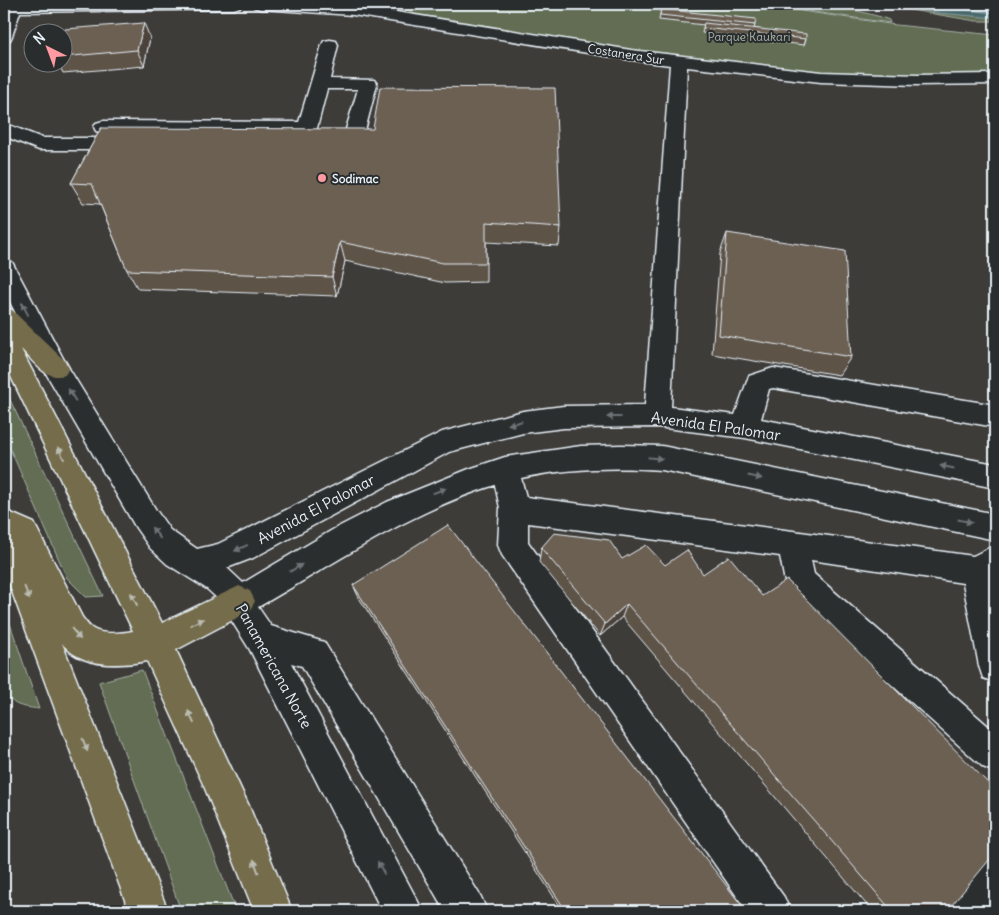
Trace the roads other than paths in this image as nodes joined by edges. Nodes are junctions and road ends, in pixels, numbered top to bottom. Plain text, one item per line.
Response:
1 (234, 4) edge
2 (260, 4) edge
3 (9, 7) edge
4 (4, 36) edge
5 (330, 46) dead end
6 (679, 61) junction
7 (995, 79) edge
8 (319, 84) junction
9 (4, 129) edge
10 (29, 139) junction
11 (4, 144) edge
12 (4, 268) edge
13 (4, 316) edge
14 (4, 339) edge
15 (56, 368) junction
16 (657, 416) junction
17 (995, 416) edge
18 (745, 427) junction
19 (505, 469) junction
20 (995, 476) edge
21 (343, 495) junction
22 (514, 508) junction
23 (4, 524) edge
24 (995, 527) edge
25 (360, 530) junction
26 (4, 531) edge
27 (793, 544) junction
28 (194, 564) junction
29 (985, 565) edge
30 (239, 601) junction
31 (261, 639) junction
32 (155, 642) junction
33 (995, 666) edge
34 (995, 755) edge
35 (995, 871) edge
36 (148, 911) edge
37 (273, 911) edge
38 (403, 911) edge
39 (467, 911) edge
40 (770, 911) edge
41 (961, 911) edge

1 - 3 street
2 - 6 street, Costanera Sur
3 - 4 street
5 - 8 street
6 - 7 street, Costanera Sur
6 - 16 street
8 - 10 street
8 - 10 street
9 - 10 street
10 - 11 street
15 -> 12 street, Panamericana Norte
13 - 15 highway
32 -> 14 highway
28 -> 15 street, Panamericana Norte
16 - 18 street, Avenida El Palomar
16 -> 21 street, Avenida El Palomar
17 - 18 street
20 -> 18 street, Avenida El Palomar
19 - 22 street
19 -> 24 street
25 -> 19 street
21 - 25 street
21 -> 28 street, Avenida El Palomar
22 - 27 street
22 - 40 street
23 -> 32 highway
30 -> 25 street
26 -> 36 highway
27 - 29 street
27 - 34 street
28 - 30 street, Panamericana Norte
29 - 33 street
30 - 31 street, Panamericana Norte
32 -> 30 highway
38 -> 31 street, Panamericana Norte
31 - 39 street
37 -> 32 highway
35 - 41 street

